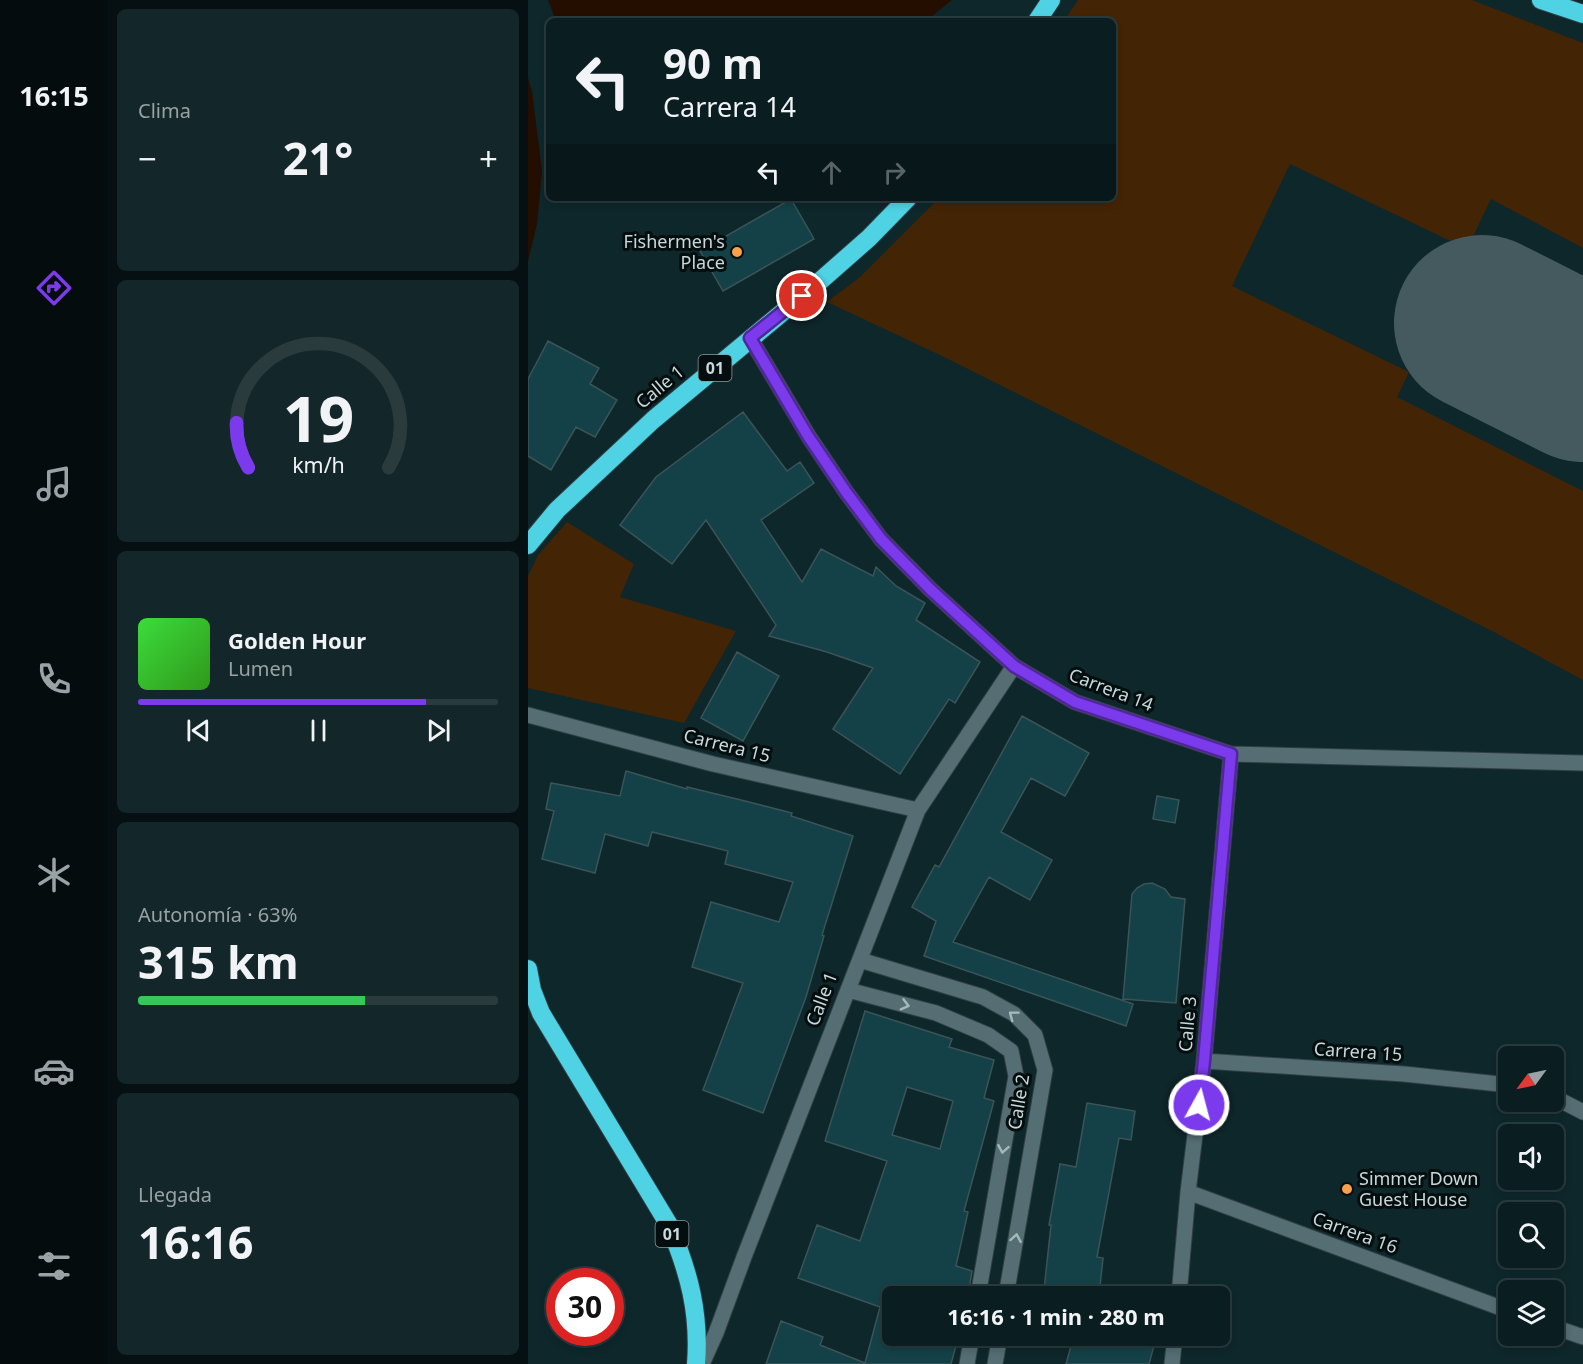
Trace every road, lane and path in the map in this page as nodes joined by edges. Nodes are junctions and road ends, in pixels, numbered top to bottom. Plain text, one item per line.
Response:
1 (1051, 0) edge
2 (1541, 0) edge
3 (1583, 14) edge
4 (1039, 18) edge
5 (905, 201) edge
6 (750, 338) junction
7 (528, 545) edge
8 (1014, 666) junction
9 (528, 715) edge
10 (1231, 754) junction
11 (1583, 763) edge
12 (918, 810) junction
13 (860, 960) junction
14 (528, 969) edge
15 (848, 990) junction
16 (1035, 1035) junction
17 (1011, 1051) junction
18 (1204, 1061) junction
19 (1498, 1084) edge
20 (1564, 1102) edge
21 (1583, 1112) edge
22 (1188, 1192) junction
23 (980, 1286) edge
24 (1008, 1286) edge
25 (1180, 1286) edge
26 (1498, 1307) edge
27 (1564, 1330) edge
28 (1583, 1337) edge
29 (970, 1346) edge
30 (998, 1346) edge
31 (1174, 1346) edge
32 (696, 1364) edge
33 (702, 1364) edge
34 (967, 1364) edge
35 (995, 1364) edge
36 (1173, 1364) edge

1 - 4 highway
2 - 3 highway
5 - 6 highway, Calle 1 / 01
6 - 7 highway, Calle 1 / 01
6 - 8 street, Carrera 14
8 - 10 street, Carrera 14
8 - 12 street, Calle 1
9 - 12 street, Carrera 15
10 - 11 street, Carrera 14
10 - 18 street, Calle 3
12 - 13 street, Calle 1
13 - 15 street, Calle 1
16 -> 13 street
14 - 32 highway, 01
15 -> 17 street, Calle 2
15 - 33 street, Calle 1
16 - 17 street
24 -> 16 street, Calle 2
17 -> 23 street, Calle 2
18 - 19 street, Carrera 15
18 - 22 street, Calle 3
20 - 21 street
22 - 25 street, Calle 3
22 - 26 street, Carrera 16
27 - 28 street
29 - 34 street
30 - 35 street
31 - 36 street

